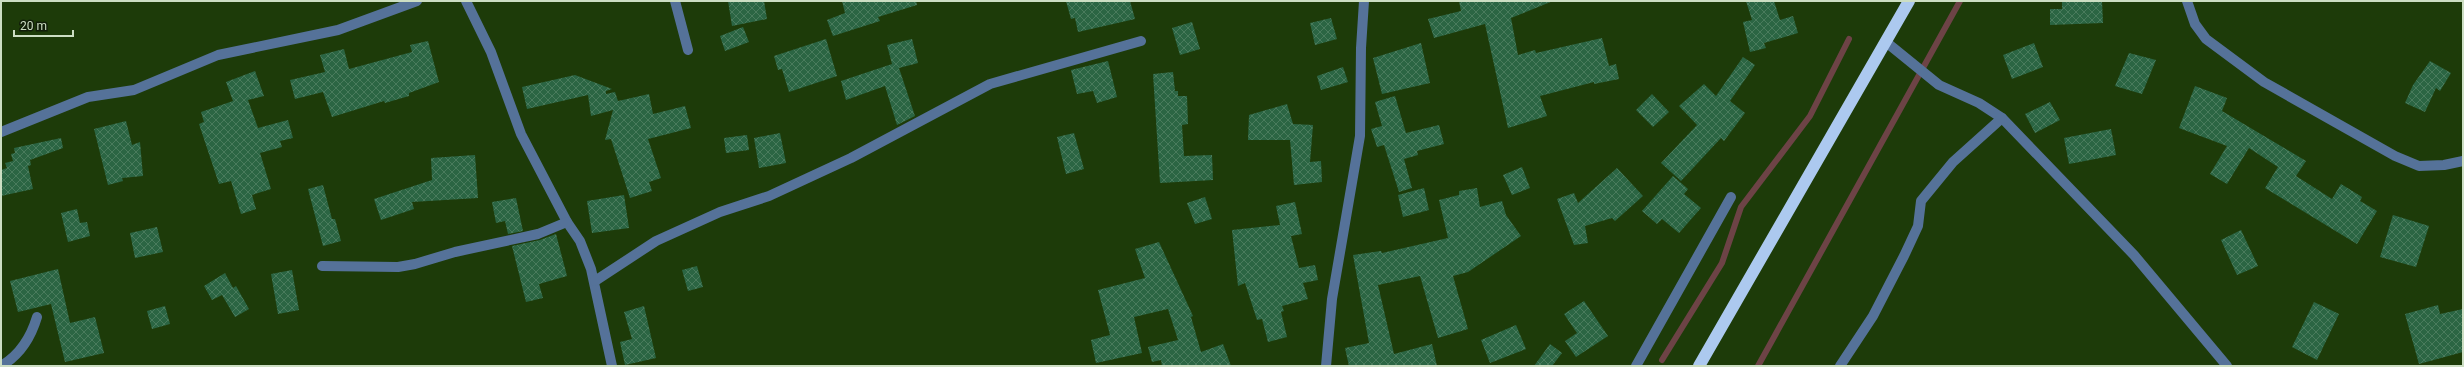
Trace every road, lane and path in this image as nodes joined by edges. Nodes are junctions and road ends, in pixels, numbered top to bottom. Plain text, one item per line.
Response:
1 (417, 1) edge
2 (466, 1) edge
3 (675, 1) edge
4 (1364, 1) edge
5 (1909, 1) edge
6 (2186, 1) edge
7 (1142, 41) dead end
8 (1886, 42) junction
9 (688, 50) dead end
10 (2002, 118) junction
11 (1, 132) edge
12 (2463, 161) edge
13 (1731, 197) dead end
14 (567, 222) junction
15 (322, 266) dead end
16 (595, 281) junction
17 (37, 317) dead end
18 (1, 366) edge
19 (612, 366) edge
20 (1326, 366) edge
21 (1636, 366) edge
22 (1699, 366) edge
23 (1840, 366) edge
24 (2228, 366) edge

1 - 11 street
2 - 14 street
3 - 9 street
4 - 20 street
5 - 8 highway
6 - 12 street
7 - 16 street
8 - 10 street
8 - 22 highway
10 - 23 street
10 - 24 street
13 - 21 street
14 - 15 street
14 - 16 street
16 - 19 street
17 - 18 street

